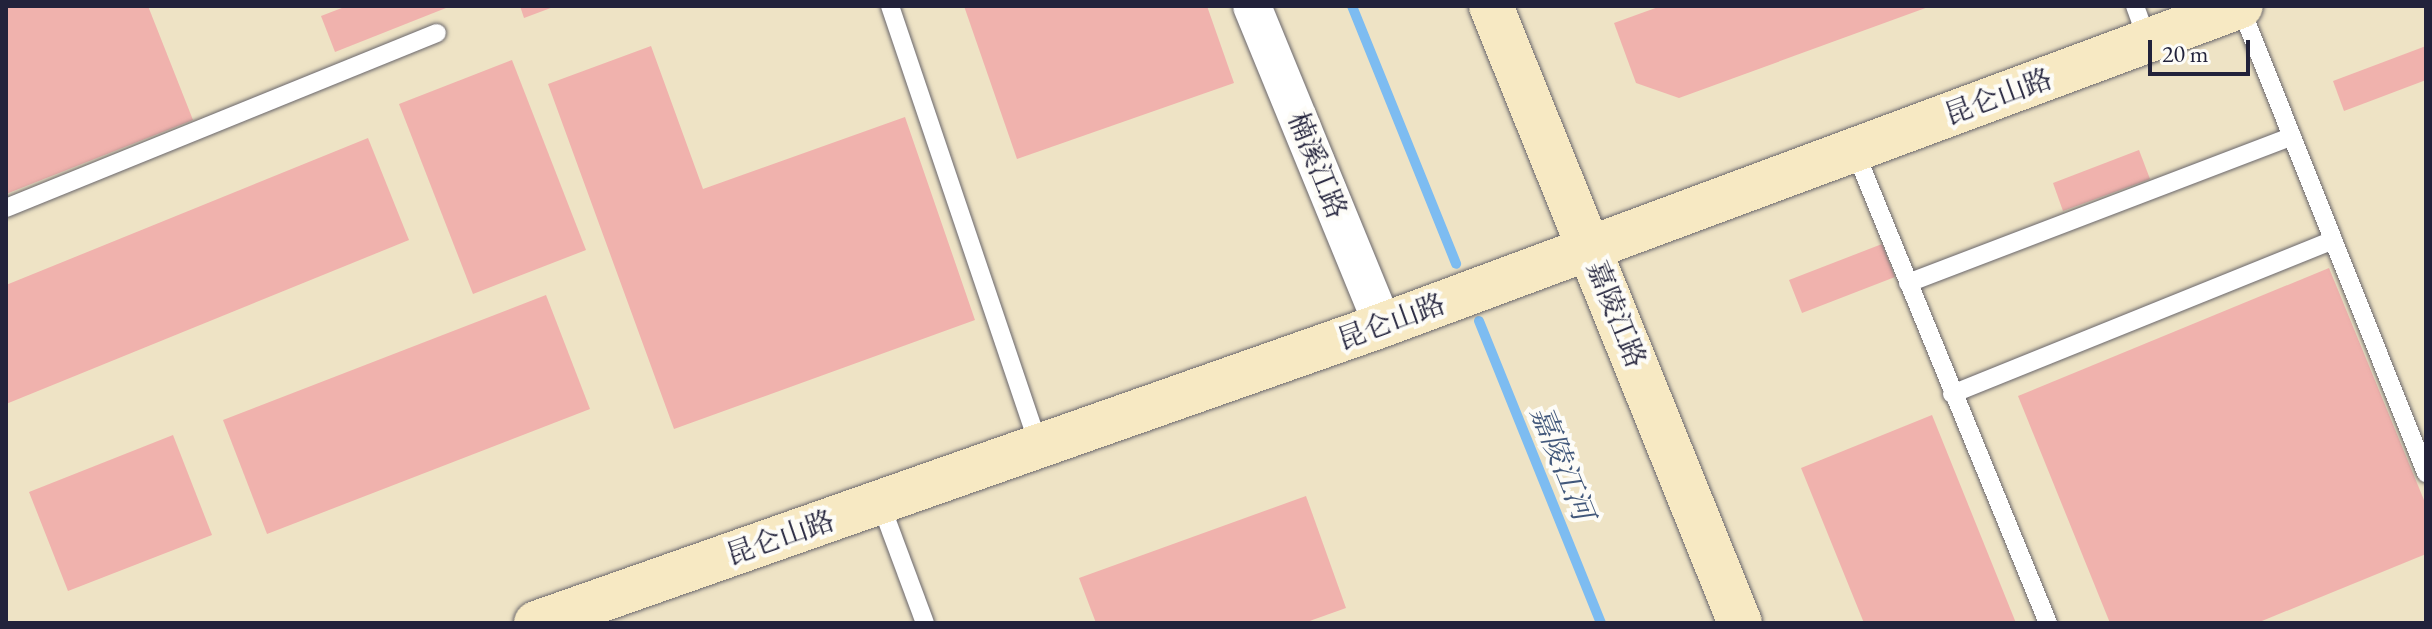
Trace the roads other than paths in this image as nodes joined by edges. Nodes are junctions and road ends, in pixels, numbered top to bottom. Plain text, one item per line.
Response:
1 (890, 6) edge
2 (1252, 6) edge
3 (1491, 6) edge
4 (2240, 6) edge
5 (2142, 23) edge
6 (437, 33) dead end
7 (2292, 136) junction
8 (1854, 149) junction
9 (6, 208) edge
10 (2333, 240) junction
11 (1589, 246) junction
12 (1908, 283) junction
13 (1383, 325) junction
14 (1952, 394) junction
15 (1039, 446) junction
16 (2426, 473) edge
17 (880, 502) junction
18 (536, 623) edge
19 (925, 623) edge
20 (1740, 623) edge
21 (2048, 623) edge

1 - 15 lane
2 - 13 street, 楠溪江路
3 - 11 street, 嘉陵江路
4 - 5 street, 昆仑山路
4 - 7 lane
5 - 8 street, 昆仑山路
6 - 9 lane
7 - 10 lane
7 - 12 lane
8 - 11 street, 昆仑山路
8 - 12 lane
10 - 14 lane
10 - 16 lane
11 - 13 street, 昆仑山路
11 - 20 street, 嘉陵江路
12 - 14 lane
13 - 15 street, 昆仑山路
14 - 21 lane
15 - 17 street, 昆仑山路
17 - 18 street, 昆仑山路
17 - 19 lane

